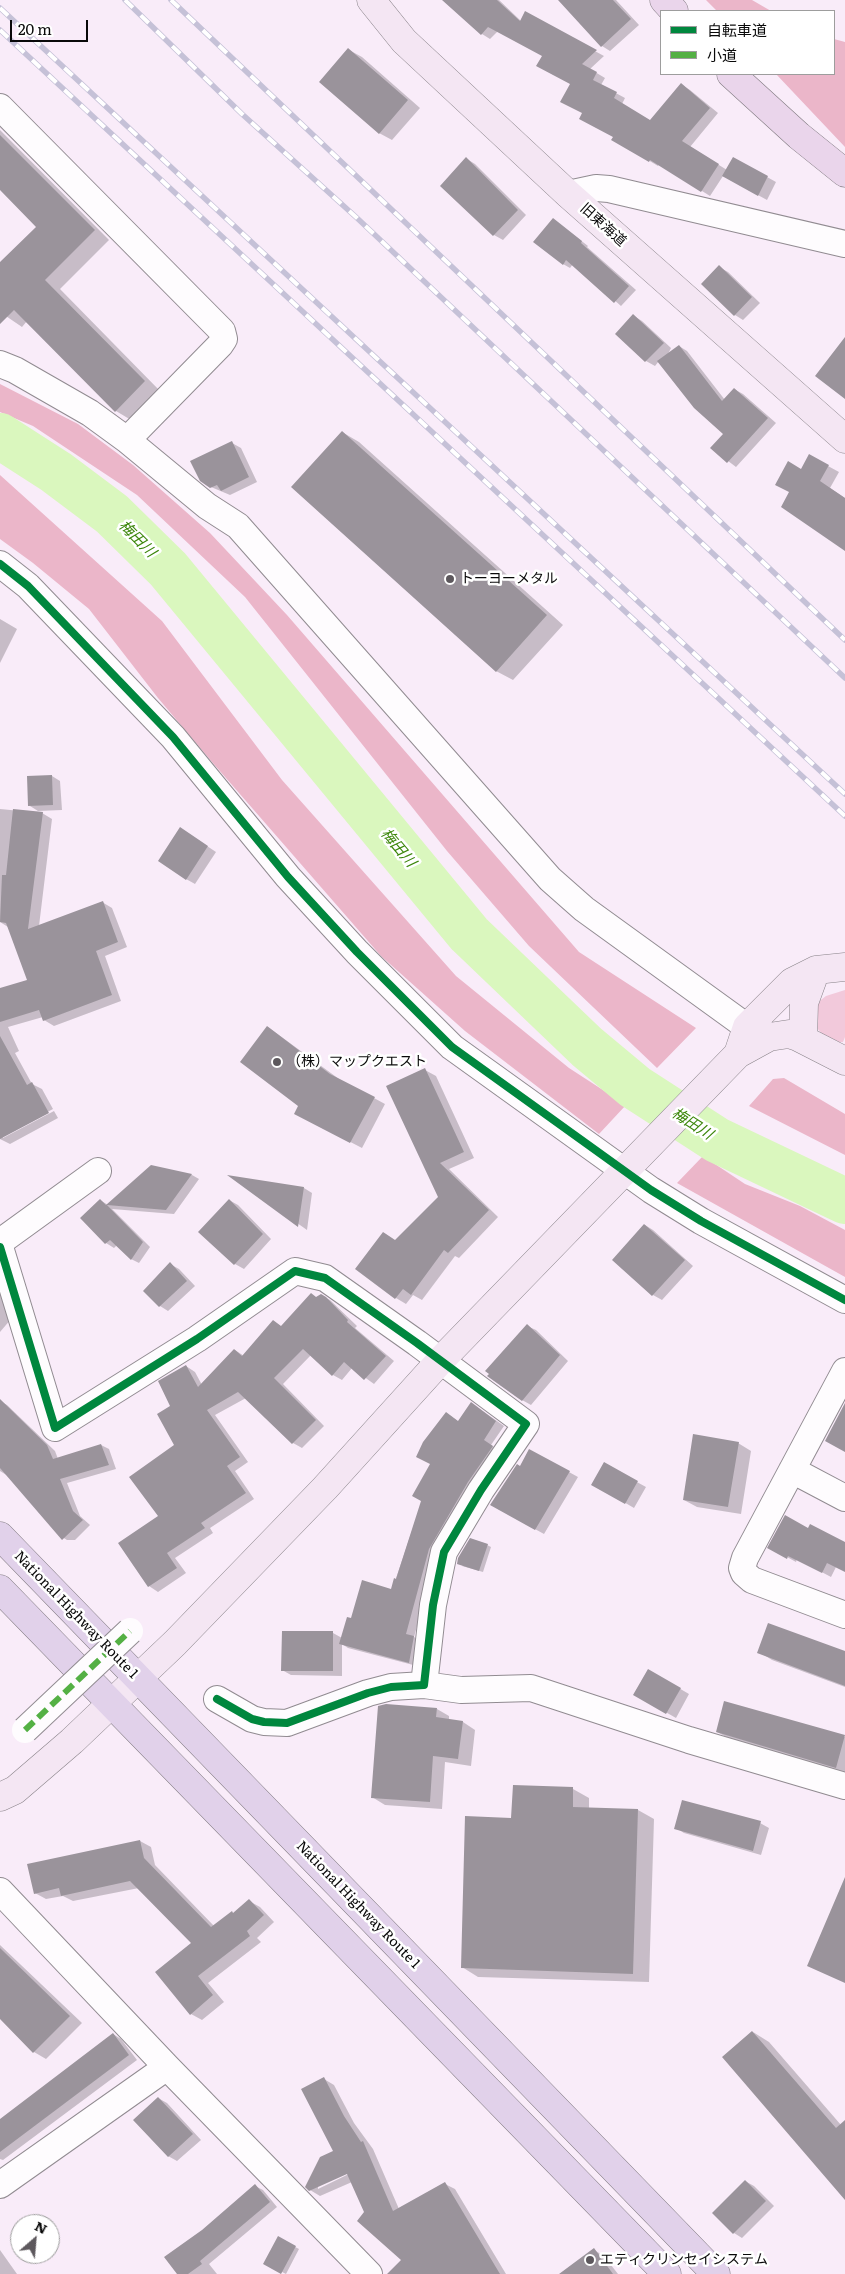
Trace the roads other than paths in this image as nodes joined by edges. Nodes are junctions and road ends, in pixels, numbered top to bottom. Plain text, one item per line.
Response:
1 (371, 0) edge
2 (664, 0) edge
3 (673, 10) edge
4 (732, 75) edge
5 (0, 107) edge
6 (845, 173) edge
7 (568, 194) junction
8 (845, 244) edge
9 (0, 364) edge
10 (845, 439) edge
11 (127, 440) junction
12 (0, 564) edge
13 (845, 967) edge
14 (816, 970) junction
15 (747, 1027) junction
16 (803, 1039) junction
17 (738, 1054) junction
18 (845, 1060) edge
19 (631, 1166) junction
20 (98, 1171) dead end
21 (0, 1242) edge
22 (0, 1247) edge
23 (845, 1300) edge
24 (440, 1360) junction
25 (845, 1371) edge
26 (792, 1470) junction
27 (845, 1498) edge
28 (0, 1536) edge
29 (0, 1589) edge
30 (845, 1615) edge
31 (130, 1631) dead end
32 (138, 1678) junction
33 (424, 1685) junction
34 (216, 1699) dead end
35 (110, 1704) junction
36 (25, 1730) dead end
37 (845, 1786) edge
38 (0, 1797) edge
39 (0, 1891) edge
40 (167, 2067) junction
41 (0, 2185) edge
42 (369, 2274) edge
43 (667, 2274) edge
44 (716, 2274) edge

1 - 7 street, 旧東海道
2 - 3 main road
4 - 6 main road
5 - 11 street
7 - 8 street
7 - 10 street, 旧東海道
9 - 11 street
11 - 15 street
12 - 19 street
13 - 14 street
14 - 15 street
14 - 16 street
15 - 17 street
16 - 17 street
16 - 18 street
17 - 19 street
19 - 23 street
19 - 24 street
20 - 21 street
22 - 24 street
24 - 32 street
24 - 33 street
25 - 26 street
26 - 27 street
26 - 30 street
28 - 32 highway, National Highway Route 1
29 - 35 highway
31 - 36 street, bridge
32 - 35 street
32 - 44 highway, National Highway Route 1
33 - 34 street
33 - 37 street
35 - 38 street
35 - 43 highway
39 - 40 street
40 - 41 street
40 - 42 street

